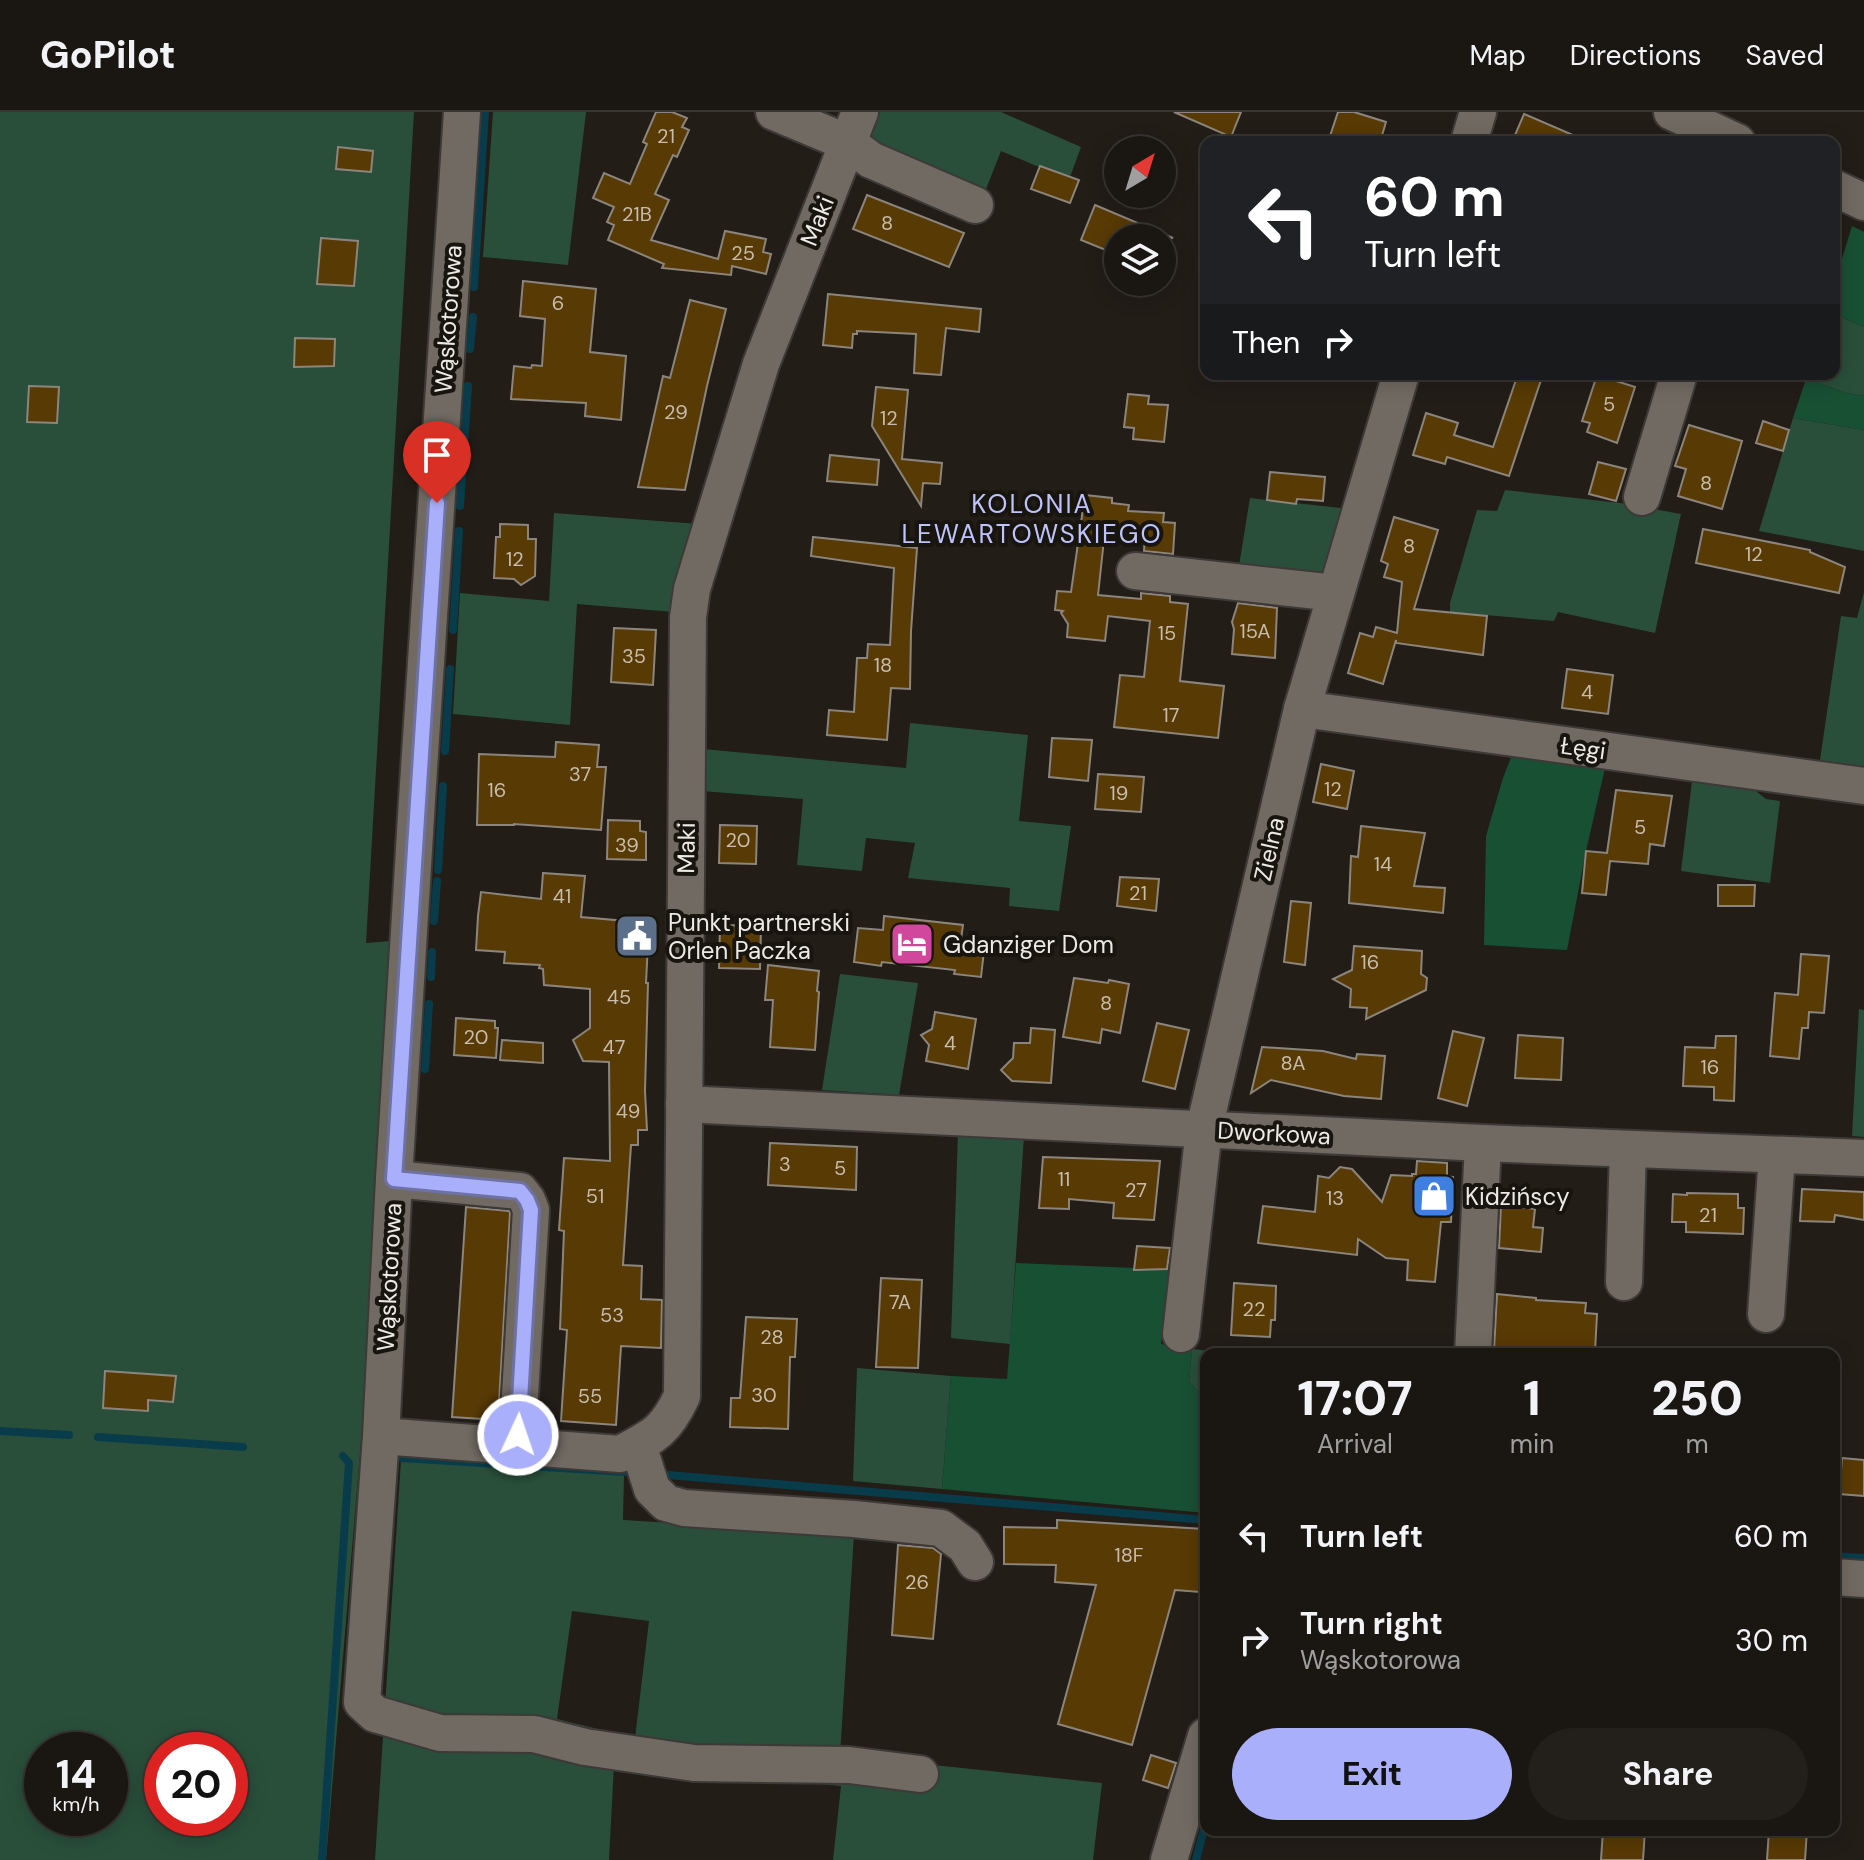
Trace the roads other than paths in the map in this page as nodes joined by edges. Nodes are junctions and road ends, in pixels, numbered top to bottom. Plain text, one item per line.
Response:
1 (462, 112) edge
2 (774, 112) edge
3 (1478, 112) edge
4 (1672, 112) edge
5 (854, 128) edge
6 (1471, 136) edge
7 (1724, 136) edge
8 (1840, 191) edge
9 (1864, 202) edge
10 (975, 205) dead end
11 (1399, 380) edge
12 (1677, 380) edge
13 (1642, 497) dead end
14 (1135, 571) dead end
15 (1336, 593) junction
16 (1302, 709) junction
17 (1864, 786) edge
18 (684, 1104) junction
19 (1204, 1129) junction
20 (1483, 1143) junction
21 (1628, 1149) junction
22 (1777, 1155) junction
23 (1864, 1158) edge
24 (394, 1179) junction
25 (1624, 1282) dead end
26 (1766, 1314) dead end
27 (1181, 1334) dead end
28 (1473, 1348) edge
29 (381, 1436) junction
30 (638, 1445) junction
31 (517, 1446) junction
32 (975, 1562) dead end
33 (1840, 1577) edge
34 (1864, 1579) edge
35 (1200, 1756) edge
36 (920, 1774) dead end
37 (1169, 1860) edge

1 - 24 street, Wąskotorowa
2 - 5 street
3 - 6 street
4 - 7 street
5 - 10 street
5 - 18 street, Maki
8 - 9 street
11 - 15 street, Zielna
12 - 13 street
14 - 15 street
15 - 16 street, Zielna
16 - 17 street, Łęgi
16 - 19 street, Zielna
18 - 19 street, Dworkowa
18 - 30 street, Maki
19 - 20 street, Dworkowa
19 - 27 street, Zielna
20 - 21 street, Dworkowa
20 - 28 street
21 - 22 street, Dworkowa
21 - 25 street
22 - 23 street, Dworkowa
22 - 26 street
24 - 29 street, Wąskotorowa
24 - 31 street
29 - 31 street, Maki
29 - 36 street, Wąskotorowa
30 - 31 street, Maki
30 - 32 street
33 - 34 street
35 - 37 street

